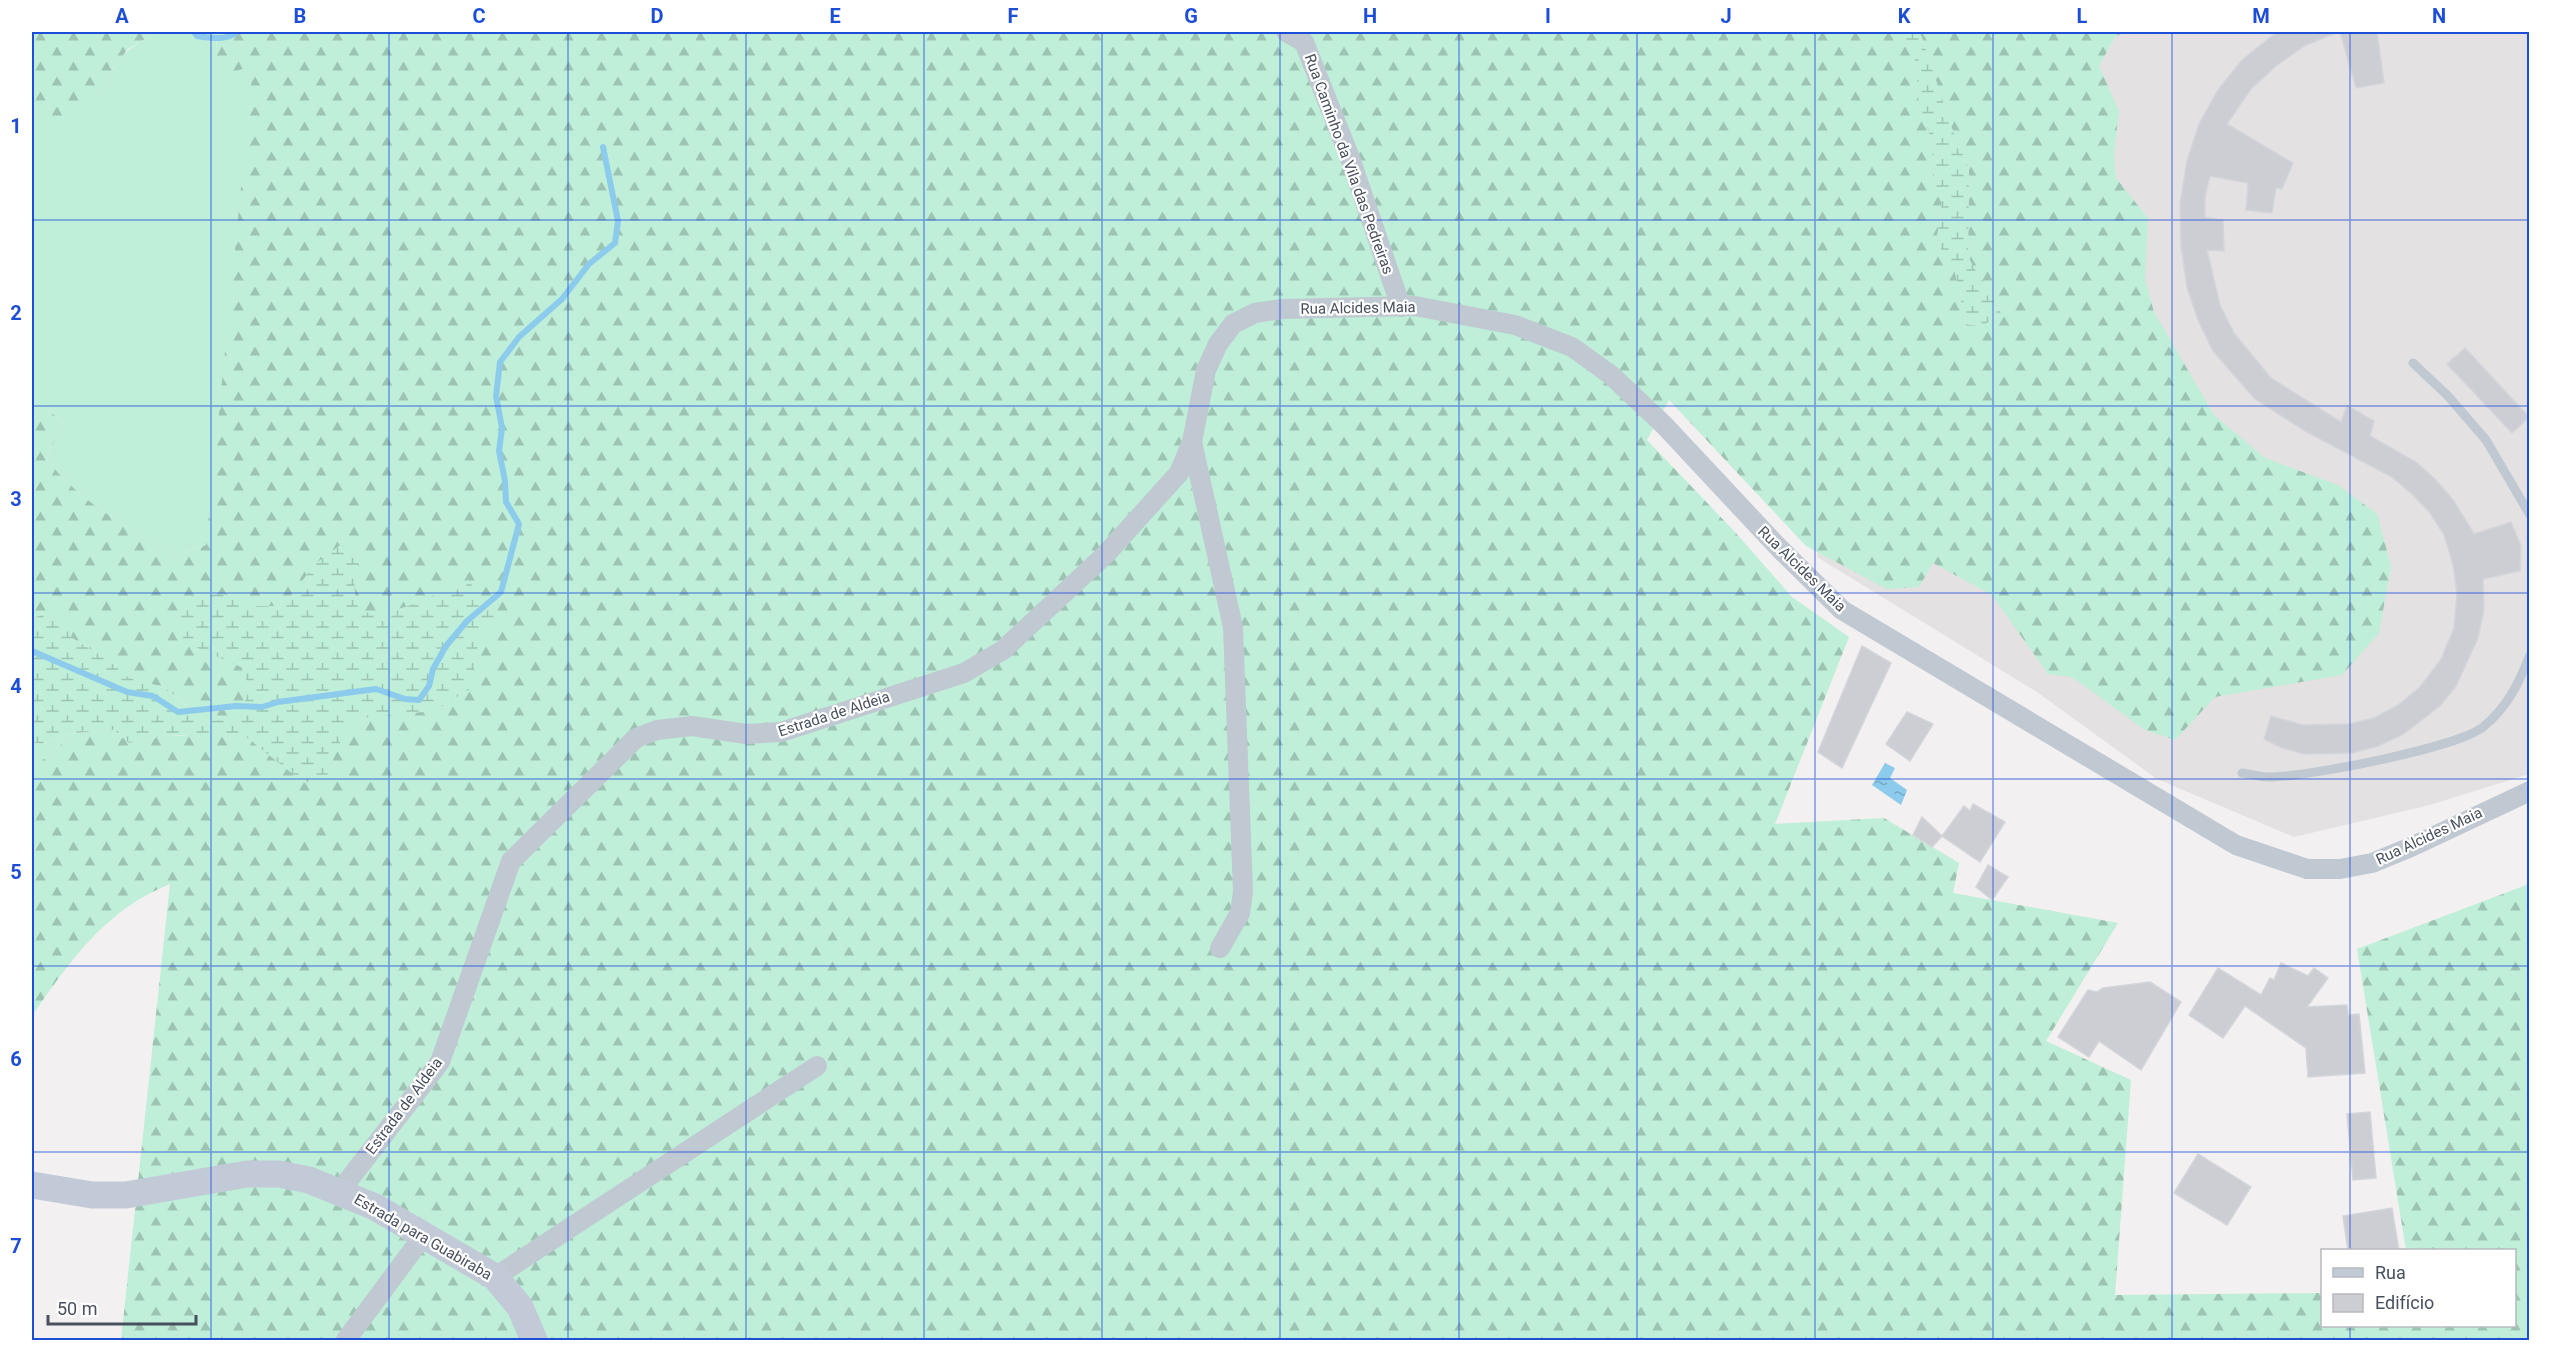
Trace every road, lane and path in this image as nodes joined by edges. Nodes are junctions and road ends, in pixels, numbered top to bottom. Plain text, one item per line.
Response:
1 (1286, 32) edge
2 (1401, 307) junction
3 (2413, 363) dead end
4 (1206, 370) joint
5 (1192, 442) junction
6 (2529, 515) edge
7 (2529, 655) edge
8 (2242, 773) dead end
9 (2529, 791) edge
10 (1220, 948) dead end
11 (817, 1066) dead end
12 (32, 1185) edge
13 (340, 1191) junction
14 (424, 1235) junction
15 (495, 1278) junction
16 (346, 1341) edge
17 (534, 1341) edge

1 - 2 street, Rua Caminho da Vila das Pedreiras
2 - 4 street, Rua Alcides Maia
2 - 9 street, Rua Alcides Maia
3 - 6 lane
4 - 5 street, Estrada de Aldeia
5 - 10 street
5 - 13 street, Estrada de Aldeia
7 - 8 lane
11 - 15 street
12 - 13 main road, Estrada para Guabiraba
13 - 14 main road, Estrada para Guabiraba
14 - 15 main road, Estrada para Guabiraba
14 - 16 street
15 - 17 main road, Estrada para Guabiraba

